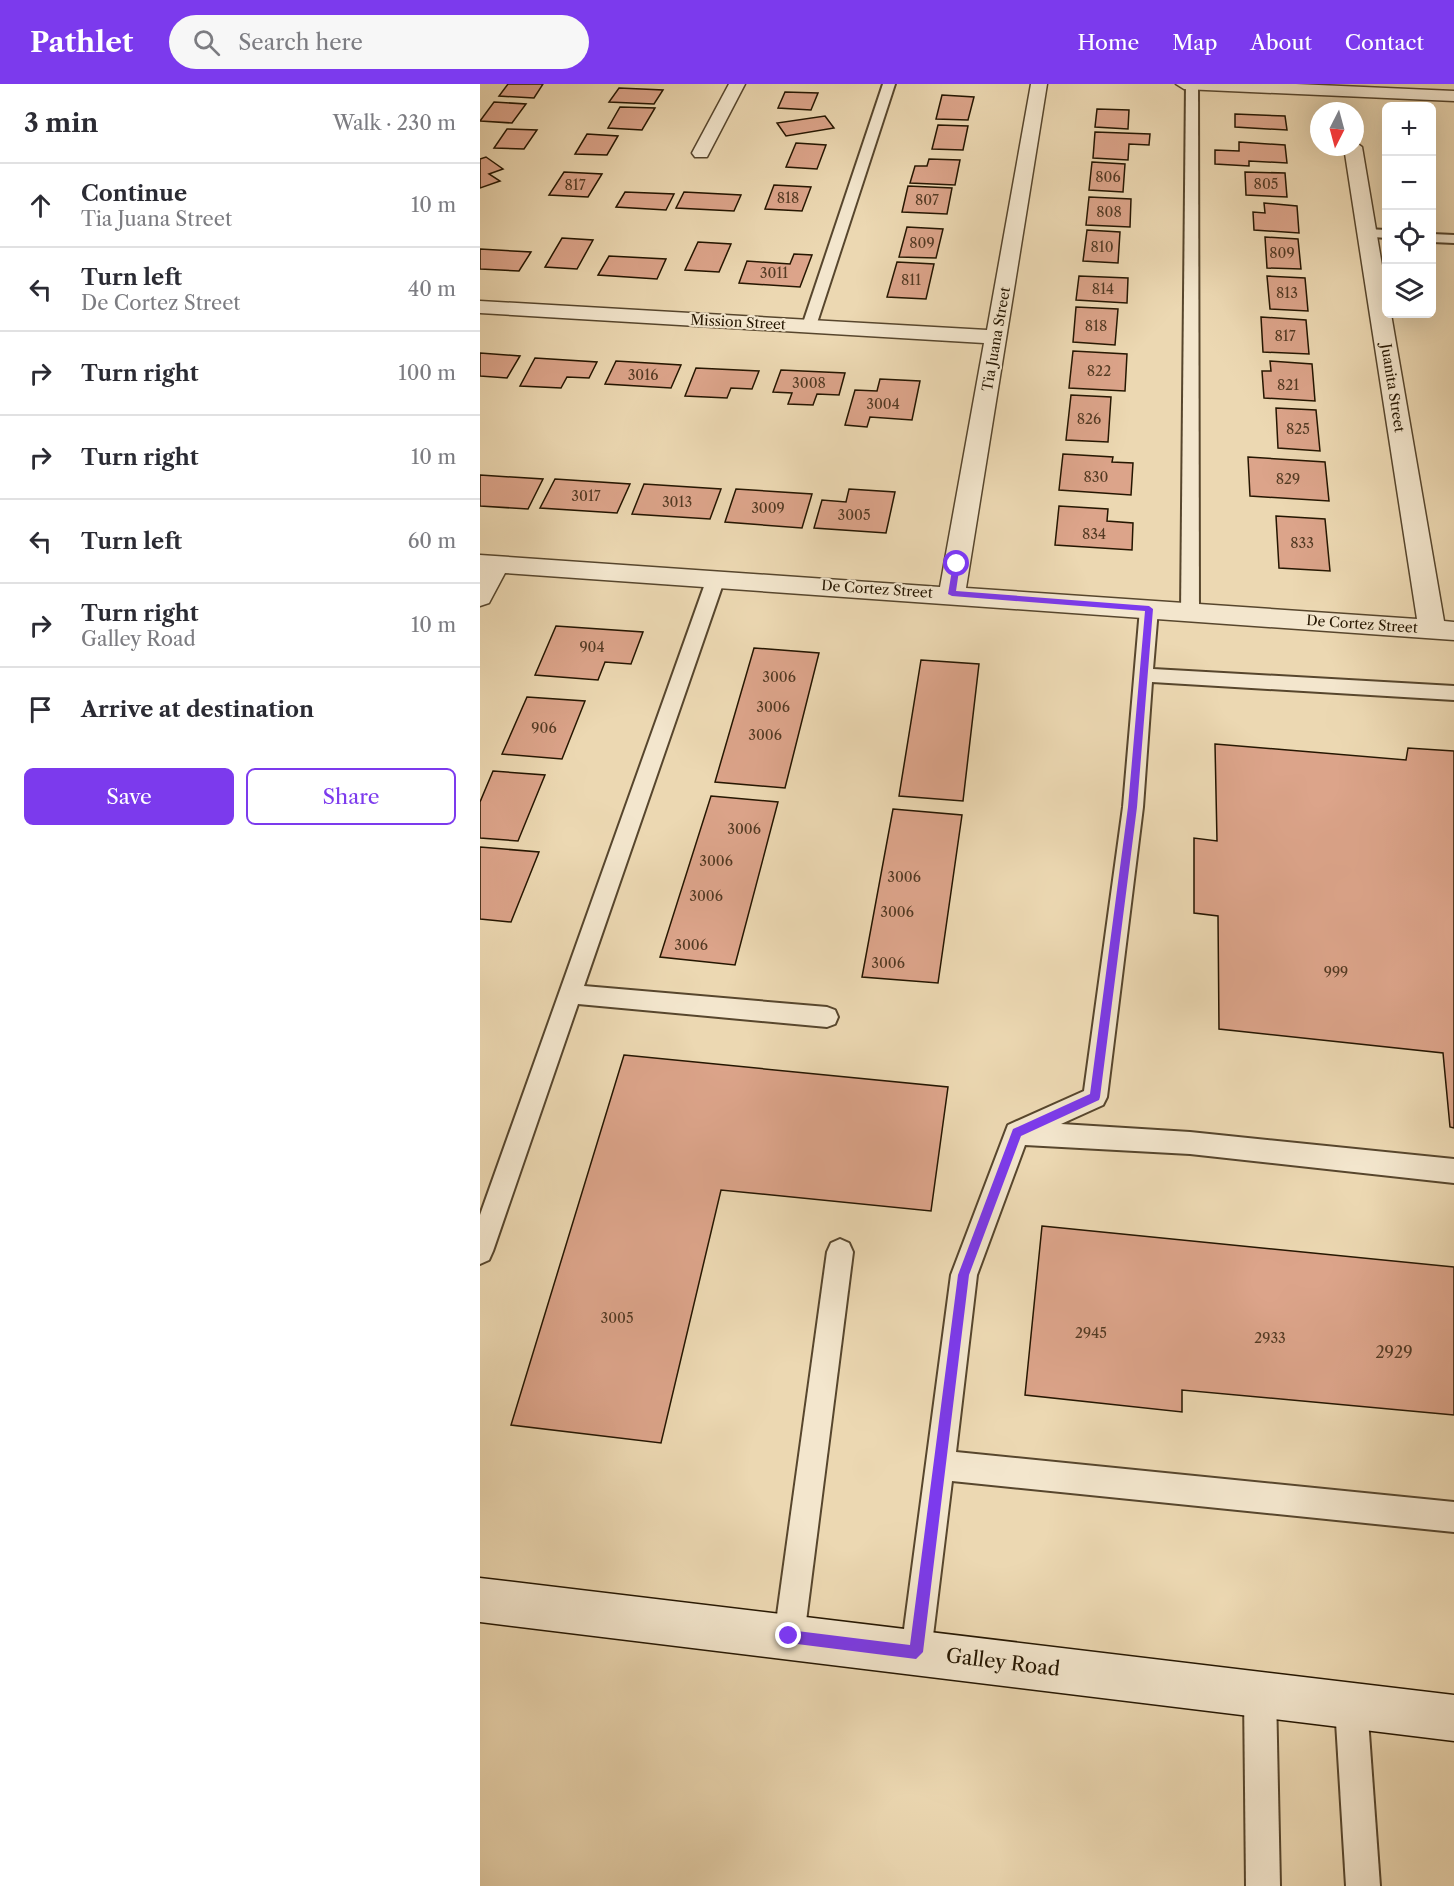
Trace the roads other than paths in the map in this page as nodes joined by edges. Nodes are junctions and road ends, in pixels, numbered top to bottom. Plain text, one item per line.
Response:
1 (737, 84) edge
2 (889, 84) edge
3 (1039, 84) edge
4 (1184, 84) edge
5 (1192, 84) edge
6 (1286, 86) edge
7 (1344, 91) junction
8 (1454, 96) edge
9 (1346, 102) edge
10 (701, 153) dead end
11 (1356, 156) edge
12 (1377, 233) edge
13 (1436, 238) edge
14 (1454, 239) edge
15 (480, 308) edge
16 (809, 326) junction
17 (997, 337) junction
18 (488, 563) edge
19 (716, 578) junction
20 (952, 594) junction
21 (480, 597) edge
22 (1149, 609) junction
23 (1190, 612) junction
24 (1443, 630) edge
25 (1143, 675) junction
26 (1454, 693) edge
27 (570, 994) junction
28 (827, 1017) dead end
29 (1017, 1132) junction
30 (1454, 1171) edge
31 (480, 1251) edge
32 (840, 1252) dead end
33 (939, 1465) junction
34 (1454, 1517) edge
35 (480, 1600) edge
36 (789, 1636) junction
37 (916, 1652) junction
38 (1260, 1693) junction
39 (1351, 1705) junction
40 (1454, 1718) edge
41 (1263, 1886) edge
42 (1363, 1886) edge

1 - 10 street
2 - 16 lane
3 - 17 street, Tia Juana Street
4 - 5 street
5 - 6 street
5 - 23 lane
6 - 7 street
7 - 8 street
7 - 9 street
11 - 12 street, Juanita Street
12 - 24 street, Juanita Street
13 - 14 lane
15 - 16 street, Mission Street
16 - 17 street, Mission Street
17 - 20 street, Tia Juana Street
18 - 19 street, De Cortez Street
18 - 21 street
19 - 20 street, De Cortez Street
19 - 27 lane
20 - 22 street, De Cortez Street
22 - 23 street, De Cortez Street
22 - 25 lane
23 - 24 street, De Cortez Street
25 - 26 lane
25 - 29 lane
27 - 28 lane
27 - 31 lane
29 - 30 lane
29 - 33 lane
32 - 36 lane
33 - 34 lane
33 - 37 lane
35 - 36 street, Galley Road
36 - 37 street, Galley Road
37 - 38 street, Galley Road
38 - 39 street, Galley Road
38 - 41 lane
39 - 40 street, Galley Road
39 - 42 lane

